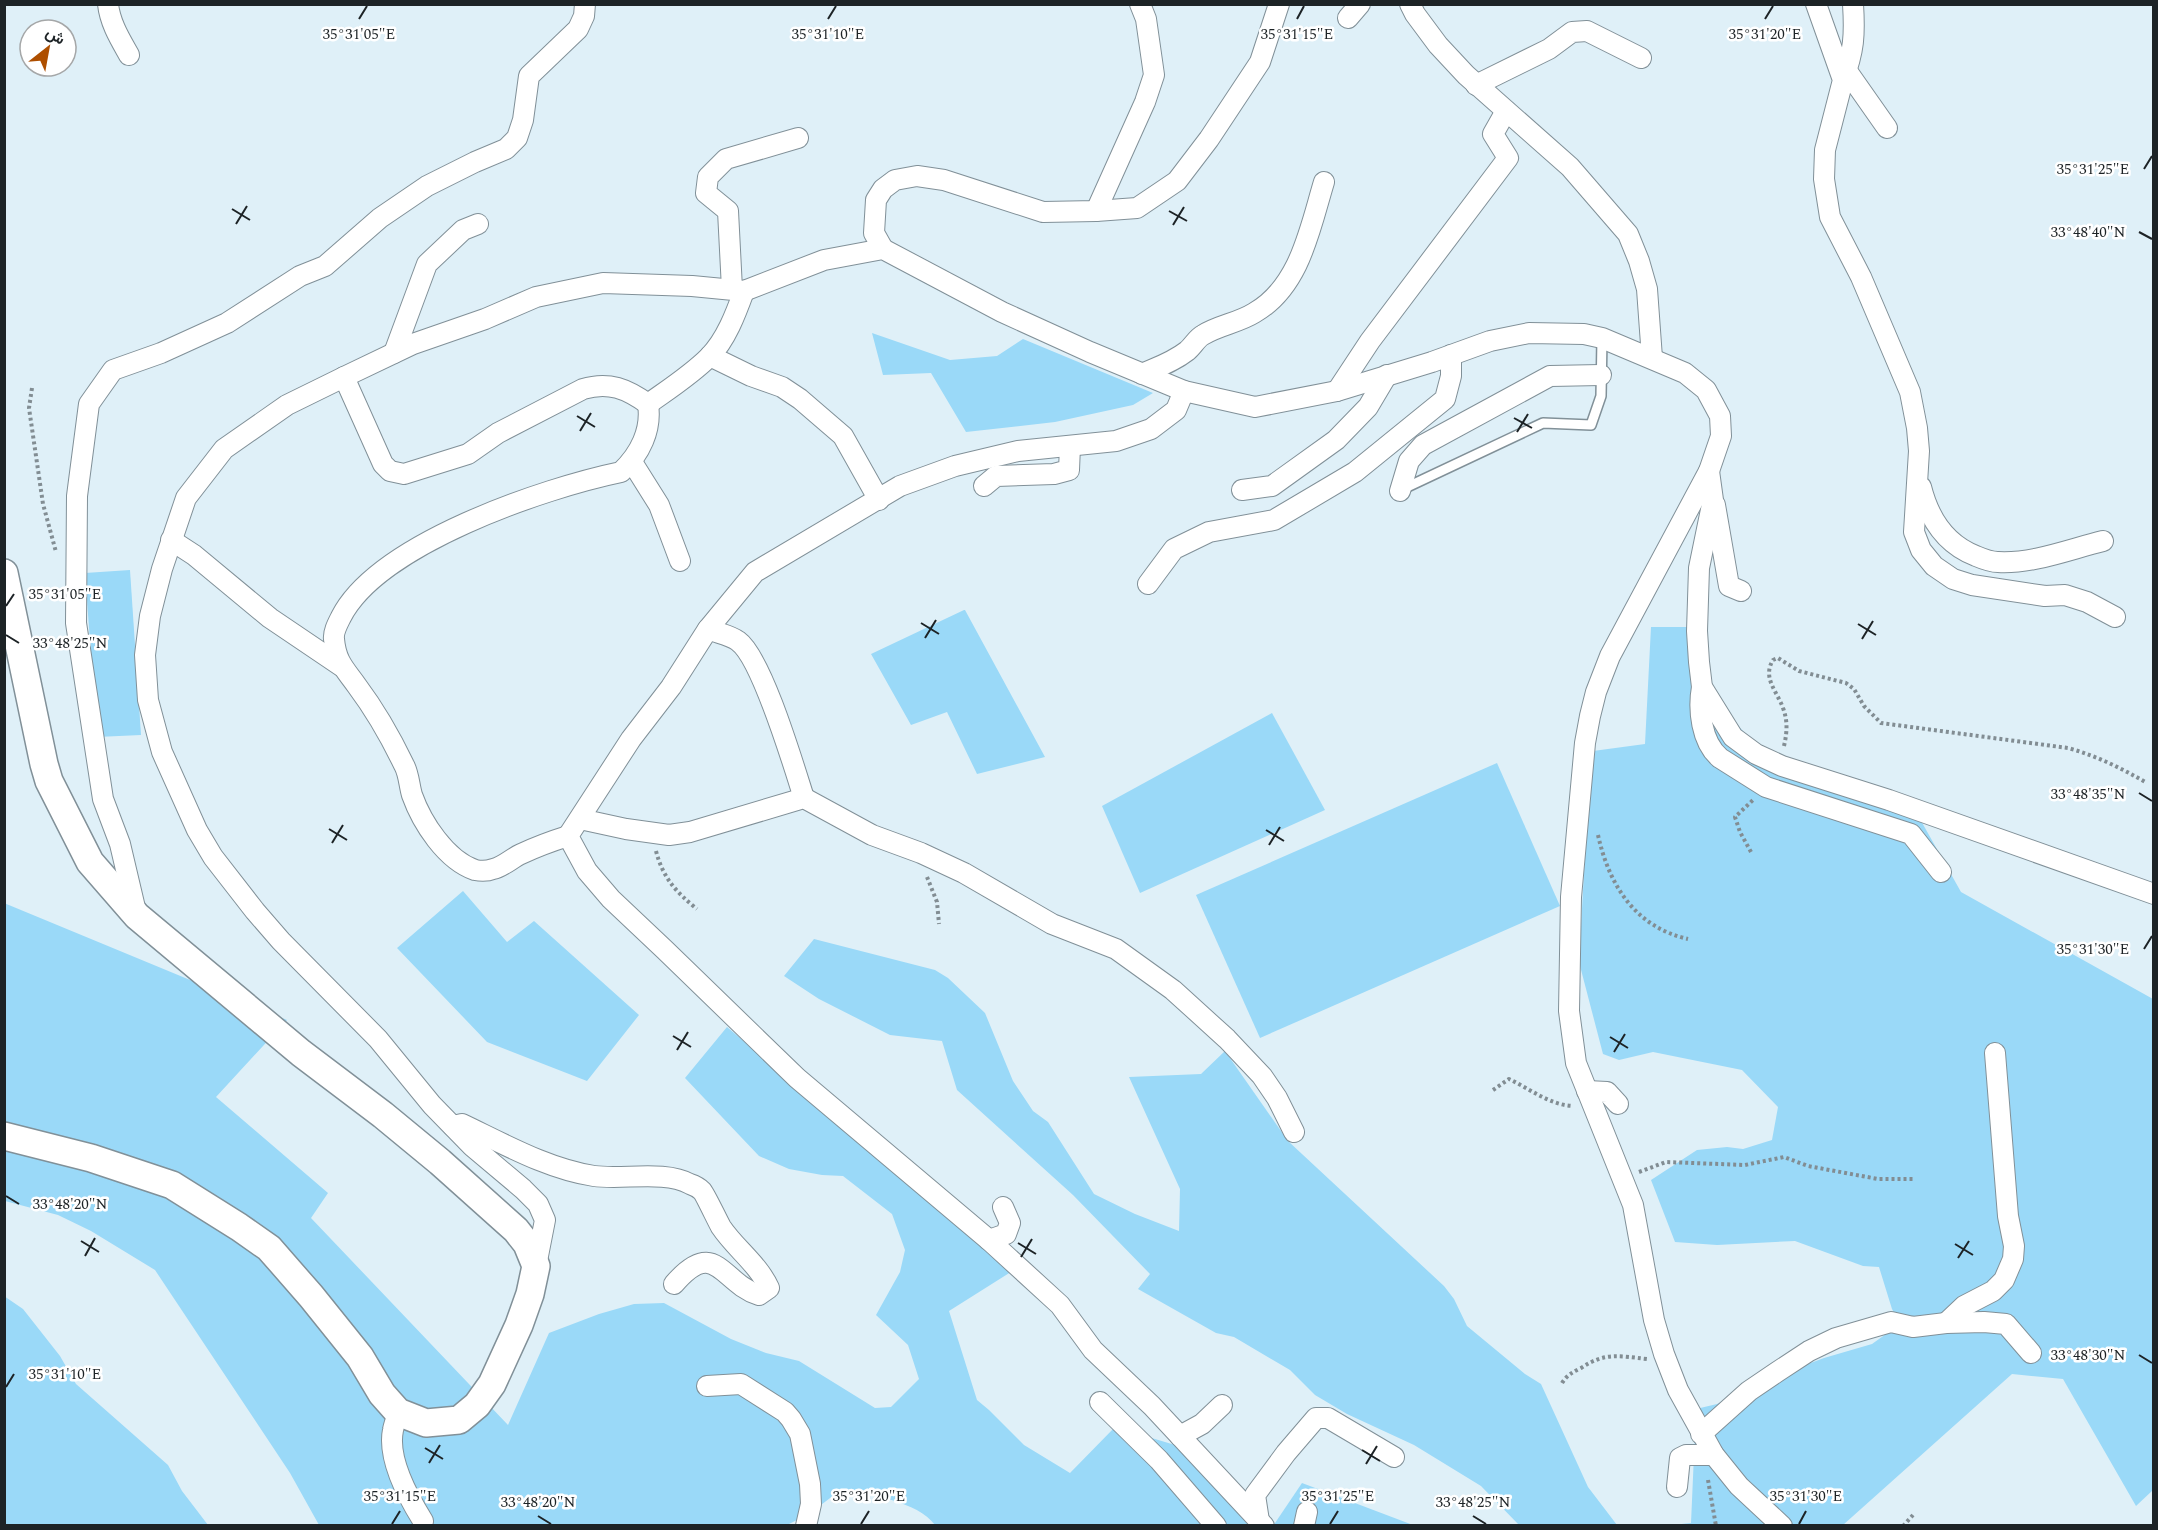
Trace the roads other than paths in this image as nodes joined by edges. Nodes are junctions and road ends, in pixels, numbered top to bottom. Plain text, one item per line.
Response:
1 (108, 4) edge
2 (585, 4) edge
3 (1140, 4) edge
4 (1279, 4) edge
5 (1410, 4) edge
6 (1816, 4) edge
7 (1853, 4) edge
8 (129, 55) dead end
9 (1641, 58) dead end
10 (1845, 76) junction
11 (1476, 85) junction
12 (1506, 111) junction
13 (1887, 128) dead end
14 (798, 138) dead end
15 (1324, 182) dead end
16 (1096, 211) junction
17 (478, 224) dead end
18 (883, 249) junction
19 (738, 290) junction
20 (1602, 338) junction
21 (394, 353) junction
22 (1451, 355) junction
23 (710, 356) junction
24 (1652, 358) junction
25 (1142, 374) junction
26 (1387, 375) junction
27 (1600, 375) junction
28 (344, 377) junction
29 (1184, 391) junction
30 (1337, 391) junction
31 (648, 404) junction
32 (1070, 446) junction
33 (632, 462) junction
34 (1709, 471) junction
35 (1918, 478) junction
36 (984, 486) dead end
37 (1242, 490) dead end
38 (1400, 491) joint
39 (879, 500) junction
40 (1713, 500) junction
41 (171, 540) junction
42 (2103, 541) dead end
43 (680, 561) dead end
44 (4, 573) edge
45 (1148, 584) dead end
46 (1741, 591) dead end
47 (2115, 617) dead end
48 (708, 629) junction
49 (341, 666) junction
50 (1702, 687) junction
51 (804, 798) junction
52 (580, 819) junction
53 (568, 836) junction
54 (1941, 872) dead end
55 (2154, 894) edge
56 (137, 916) junction
57 (1995, 1053) dead end
58 (1590, 1098) junction
59 (1618, 1104) dead end
60 (453, 1126) junction
61 (1294, 1132) dead end
62 (4, 1136) edge
63 (1003, 1207) dead end
64 (989, 1240) junction
65 (536, 1266) junction
66 (674, 1284) dead end
67 (1946, 1323) junction
68 (2031, 1353) dead end
69 (707, 1386) dead end
70 (1100, 1402) dead end
71 (1222, 1405) dead end
72 (398, 1412) junction
73 (1701, 1434) junction
74 (1180, 1436) junction
75 (1394, 1457) dead end
76 (1715, 1457) junction
77 (1677, 1487) dead end
78 (423, 1521) dead end
79 (1259, 1524) edge
80 (806, 1526) edge
81 (1216, 1526) edge
82 (1782, 1526) edge

1 - 8 street
2 - 56 street
3 - 16 street
4 - 16 street
5 - 11 street
6 - 10 street
7 - 10 street
9 - 11 street
10 - 13 street
10 - 35 street
11 - 12 street
12 - 24 street
12 - 30 street
14 - 19 street
15 - 25 street
16 - 18 street
17 - 21 street
18 - 19 street
18 - 25 street
19 - 21 street
19 - 23 street
20 - 22 street
20 - 24 street
20 - 27 lane
21 - 28 street
22 - 26 street
22 - 45 street
23 - 31 street
23 - 39 street
24 - 34 street
25 - 29 street
26 - 30 street
26 - 37 street
27 - 38 street
27 - 38 lane
28 - 31 street
28 - 41 street
29 - 30 street
29 - 32 street
31 - 33 street
32 - 36 street
32 - 39 street
33 - 43 street
33 - 49 street
34 - 40 street
34 - 58 street
35 - 42 street
35 - 47 street
39 - 48 street
40 - 46 street
40 - 50 street
41 - 49 street
41 - 60 street
44 - 56 street
48 - 51 street
48 - 52 street
49 - 53 street
50 - 54 street
50 - 55 street
51 - 52 street
51 - 61 street
52 - 53 street
53 - 64 street
56 - 65 street
57 - 67 street
58 - 59 street
58 - 73 street
60 - 65 street
60 - 66 street
62 - 72 street
63 - 64 street
64 - 74 street
65 - 72 street
67 - 68 street
67 - 73 street
69 - 80 street
70 - 81 street
71 - 74 street
72 - 78 street
73 - 76 street
74 - 79 street
75 - 79 street
76 - 77 street
76 - 82 street

